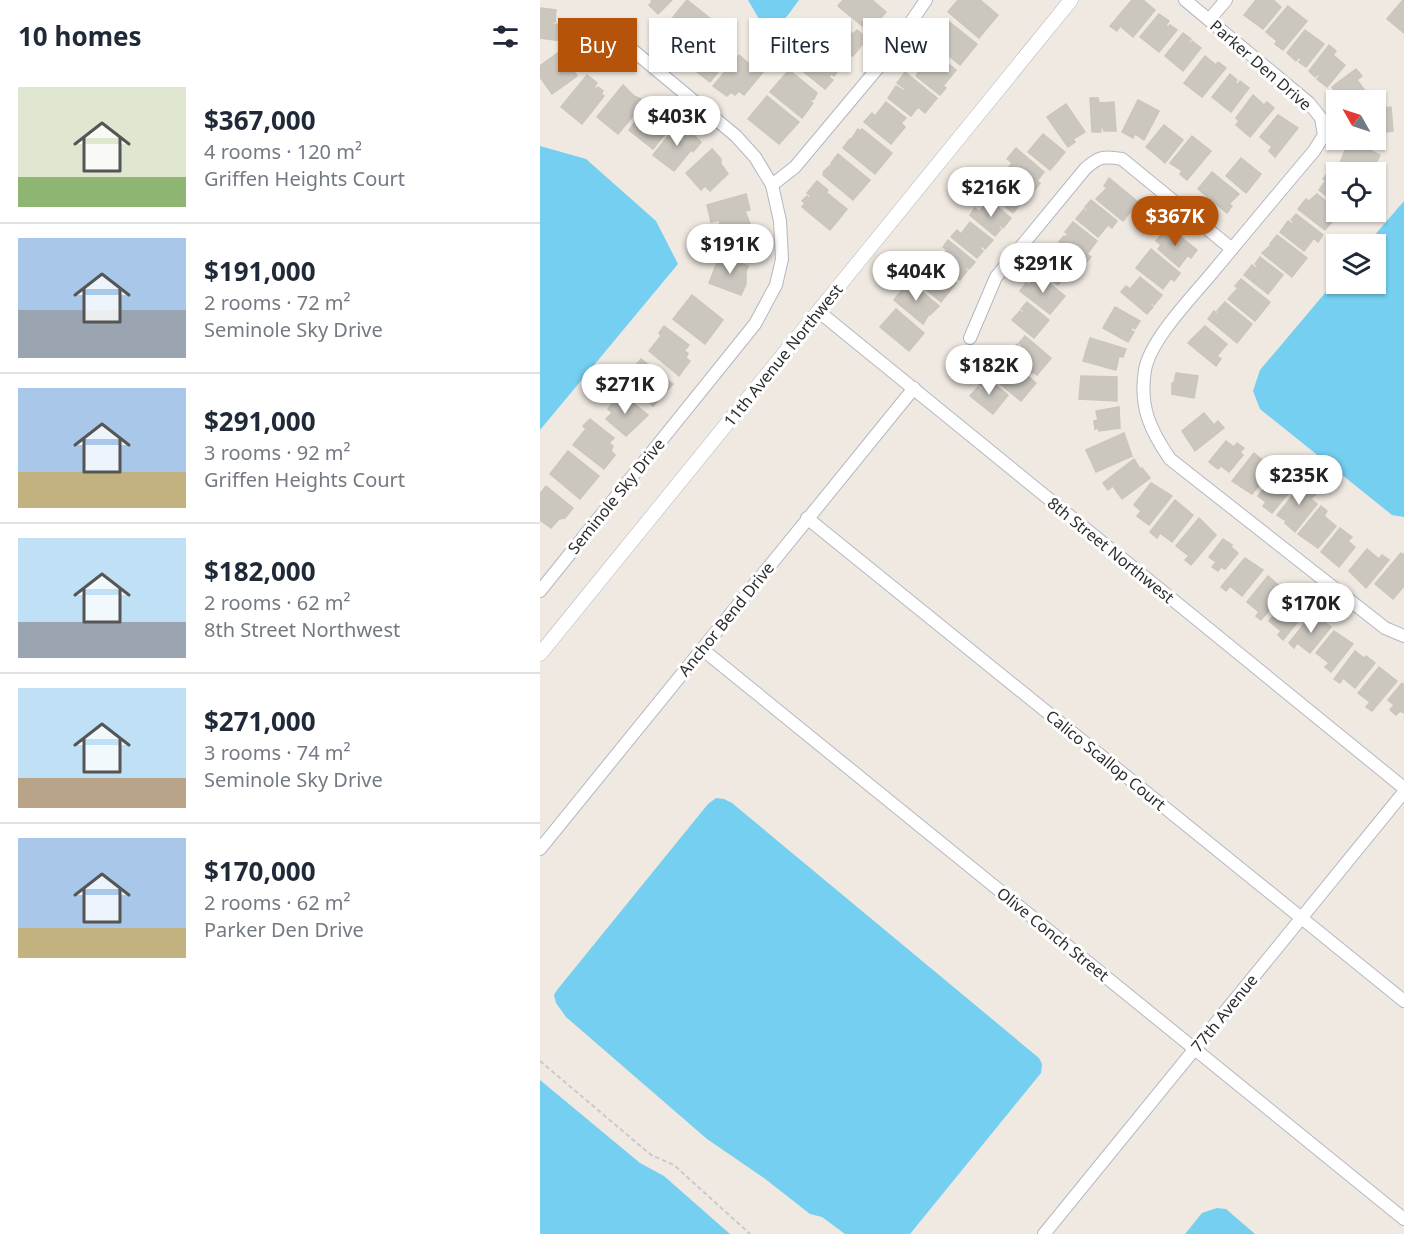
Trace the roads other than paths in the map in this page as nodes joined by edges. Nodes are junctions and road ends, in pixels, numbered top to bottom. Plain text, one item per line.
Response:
1 (926, 0) edge
2 (1071, 0) edge
3 (1185, 0) edge
4 (1226, 0) edge
5 (1209, 20) junction
6 (637, 54) edge
7 (772, 185) junction
8 (1232, 249) junction
9 (818, 312) junction
10 (970, 338) dead end
11 (914, 388) junction
12 (807, 518) junction
13 (540, 591) edge
14 (1404, 636) edge
15 (702, 649) junction
16 (540, 654) edge
17 (1404, 790) edge
18 (540, 849) edge
19 (1302, 919) junction
20 (1404, 1001) edge
21 (1195, 1049) junction
22 (1404, 1219) edge
23 (1044, 1234) edge

1 - 7 street
2 - 9 street, 11th Avenue Northwest
3 - 5 street, Parker Den Drive
4 - 5 street
5 - 8 street, Parker Den Drive
6 - 7 street, Seminole Sky Drive
7 - 13 street, Seminole Sky Drive
8 - 10 street
8 - 14 street, Parker Den Drive
9 - 11 street, 8th Street Northwest
9 - 16 street, 11th Avenue Northwest
11 - 12 street, Anchor Bend Drive
11 - 17 street, 8th Street Northwest
12 - 15 street, Anchor Bend Drive
12 - 19 street, Calico Scallop Court
15 - 18 street, Anchor Bend Drive
15 - 21 street, Olive Conch Street
17 - 19 street, 77th Avenue
19 - 20 street, Calico Scallop Court
19 - 21 street, 77th Avenue
21 - 22 street, Olive Conch Street
21 - 23 street, 77th Avenue

